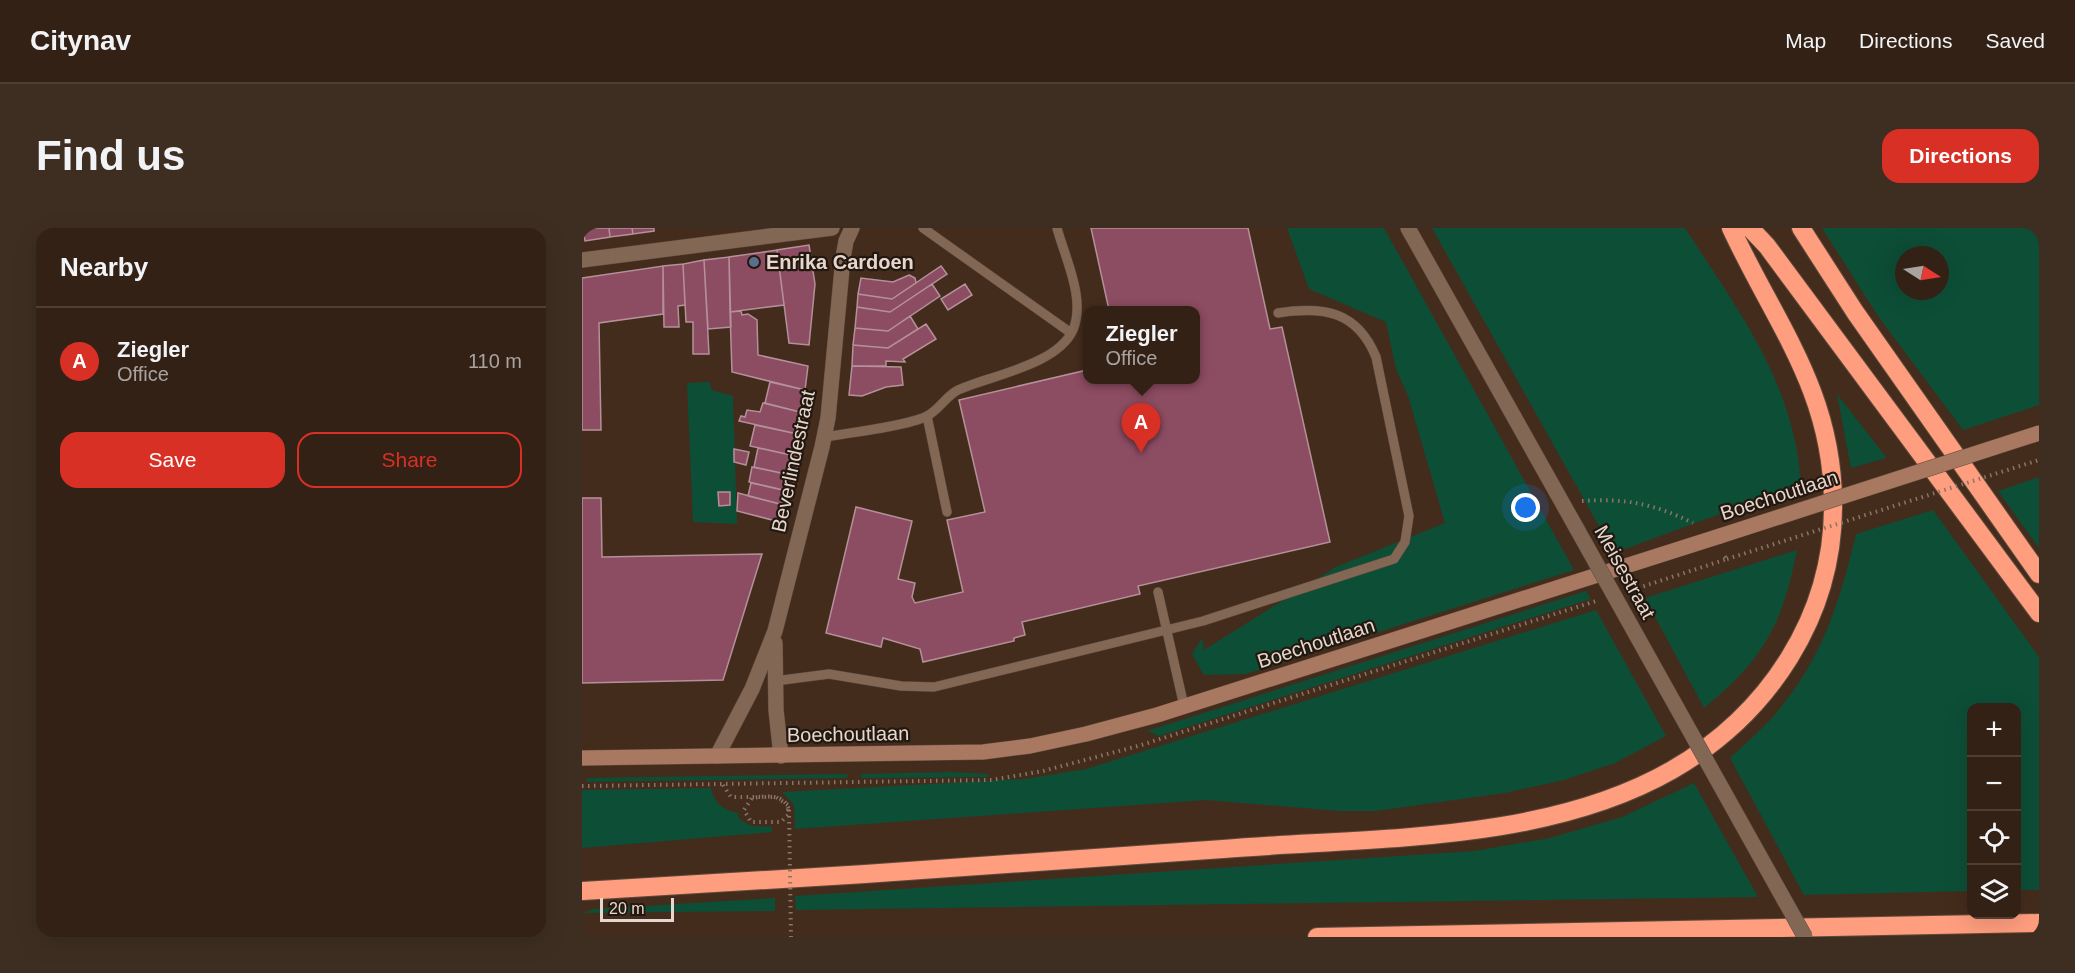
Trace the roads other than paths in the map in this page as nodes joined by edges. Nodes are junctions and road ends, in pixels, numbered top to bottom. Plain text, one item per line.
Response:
1 (832, 228) edge
2 (852, 228) edge
3 (922, 228) edge
4 (1057, 228) edge
5 (1408, 228) edge
6 (1716, 228) edge
7 (1731, 228) edge
8 (1750, 228) edge
9 (1801, 228) edge
10 (582, 260) edge
11 (1754, 277) junction
12 (1278, 313) dead end
13 (1071, 333) junction
14 (927, 416) junction
15 (2039, 433) edge
16 (824, 437) junction
17 (947, 512) dead end
18 (2039, 574) edge
19 (1158, 592) dead end
20 (2039, 613) edge
21 (1166, 630) junction
22 (775, 631) junction
23 (775, 681) junction
24 (1184, 706) junction
25 (717, 756) junction
26 (781, 756) junction
27 (582, 758) edge
28 (582, 891) edge
29 (2039, 923) edge
30 (1317, 937) edge
31 (1805, 937) edge

1 - 10 street
2 - 16 street, Beverlindestraat
3 - 13 lane
4 - 13 lane
5 - 31 street, Meisestraat, bridge
6 - 11 highway
7 - 11 highway
8 - 20 highway
9 - 18 highway
11 - 28 highway
12 - 21 lane
13 - 14 lane
14 - 16 lane
14 - 17 lane
15 - 24 main road, Boechoutlaan, bridge
16 - 22 street, Beverlindestraat
19 - 21 lane
21 - 23 lane
21 - 24 lane
22 - 23 street, Beverlindestraat
22 - 25 street, Beverlindestraat
23 - 26 street, Beverlindestraat
24 - 26 main road, Boechoutlaan
25 - 26 main road, Boechoutlaan
25 - 27 main road, Boechoutlaan
29 - 30 highway

